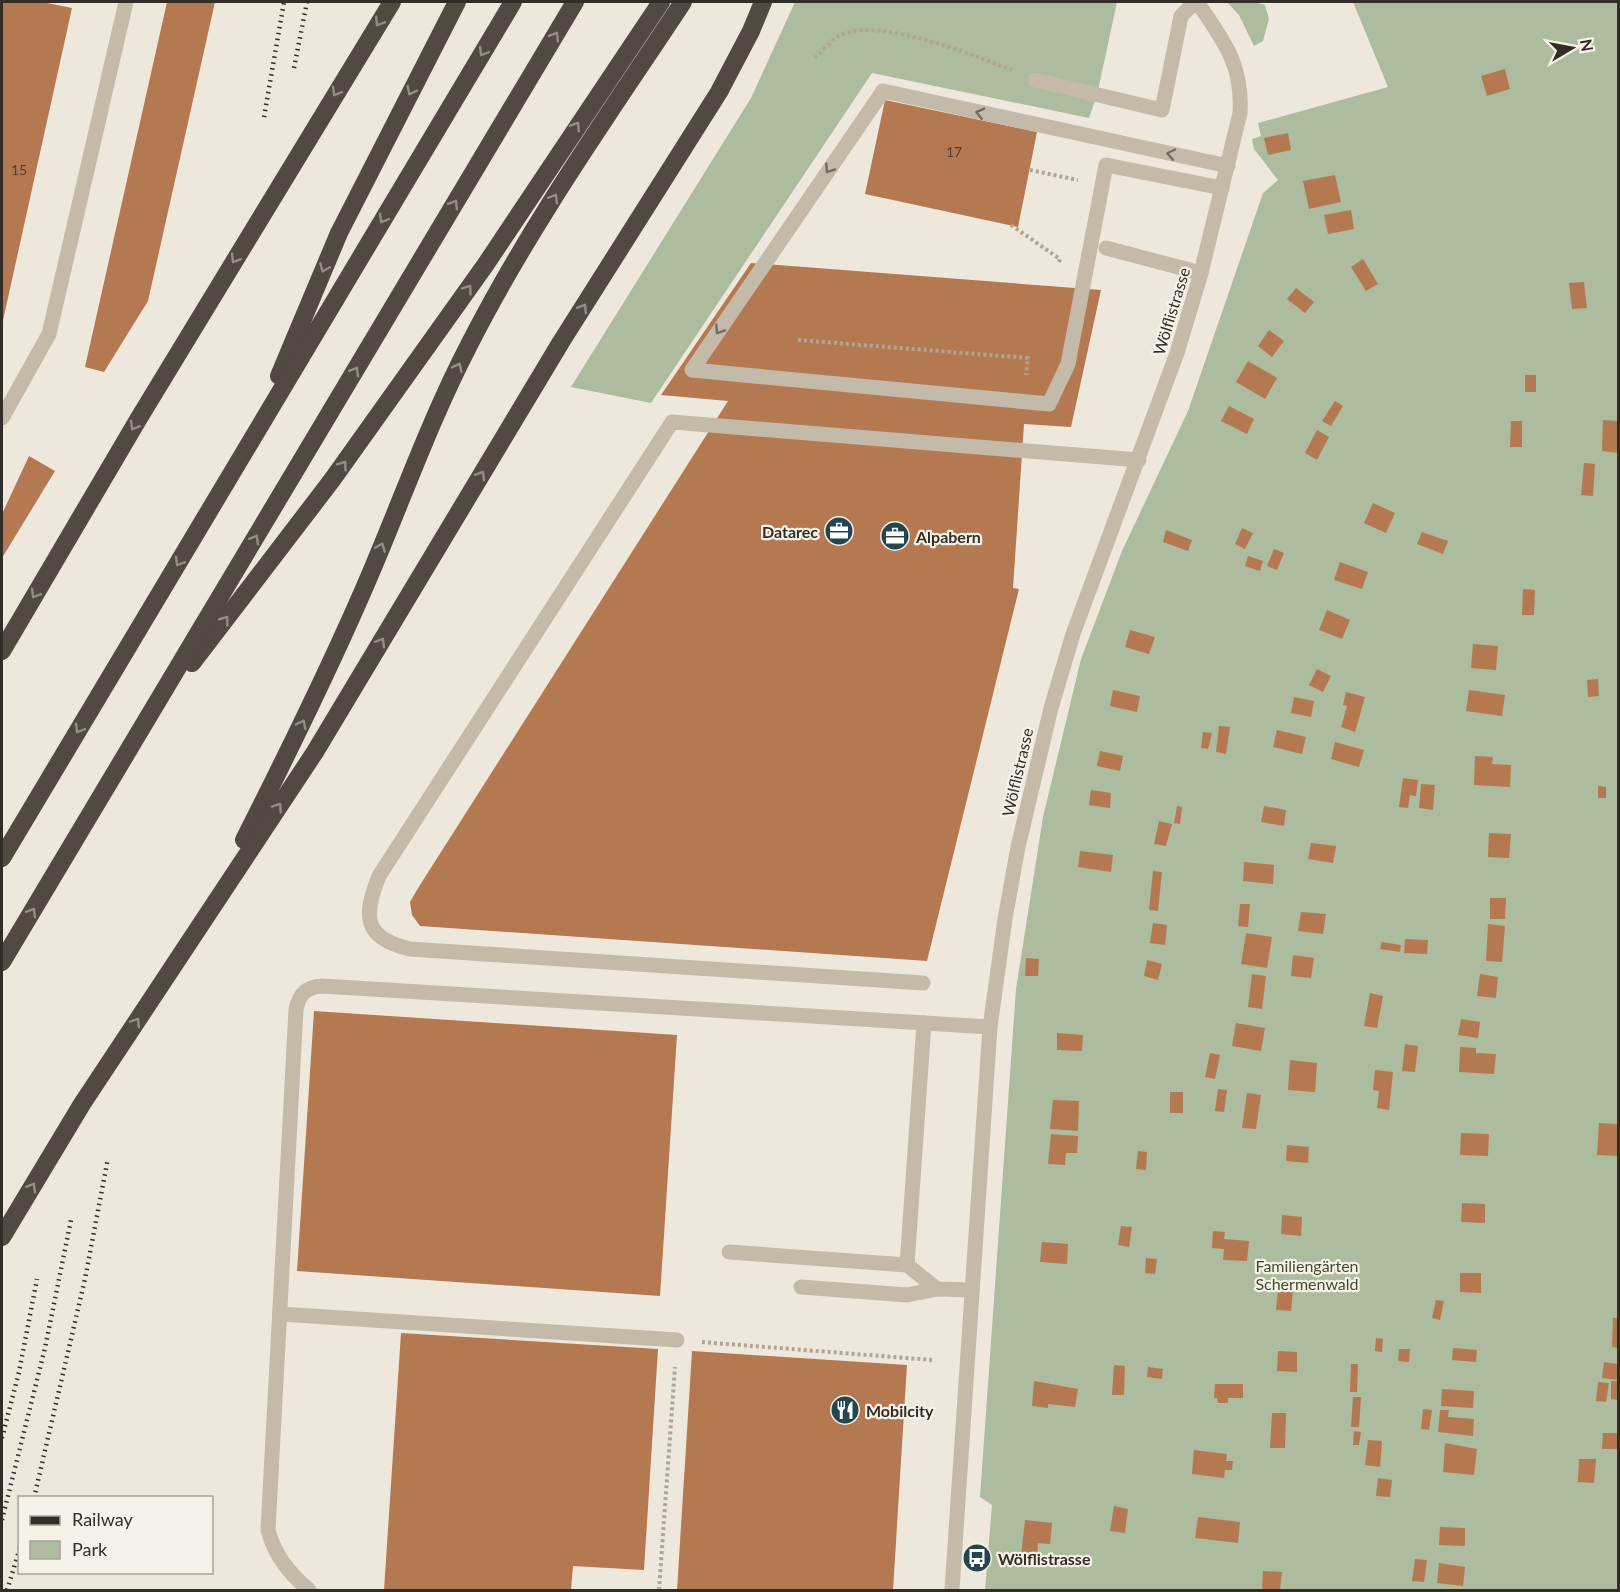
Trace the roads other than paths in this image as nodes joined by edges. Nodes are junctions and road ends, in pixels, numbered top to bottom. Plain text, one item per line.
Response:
1 (126, 2) edge
2 (392, 2) edge
3 (457, 2) edge
4 (513, 2) edge
5 (575, 2) edge
6 (661, 2) edge
7 (683, 2) edge
8 (763, 2) edge
9 (1196, 2) edge
10 (1035, 80) road end
11 (1228, 166) junction
12 (1222, 188) junction
13 (1106, 248) dead end
14 (1202, 273) junction
15 (2, 418) edge
16 (252, 440) junction
17 (1140, 460) junction
18 (2, 651) edge
19 (138, 733) junction
20 (2, 858) edge
21 (210, 908) junction
22 (2, 962) edge
23 (923, 983) dead end
24 (924, 1023) junction
25 (990, 1027) junction
26 (2, 1237) edge
27 (729, 1252) dead end
28 (907, 1265) junction
29 (801, 1287) dead end
30 (937, 1289) junction
31 (972, 1290) junction
32 (280, 1314) junction
33 (677, 1340) road end
34 (309, 1590) edge
35 (952, 1590) edge

1 - 15 lane
2 -> 18 highway
3 -> 16 highway
4 -> 16 highway
19 -> 5 highway
19 -> 6 highway
21 -> 7 highway
21 -> 8 highway
9 - 10 lane
9 - 11 lane, Wölflistrasse
11 - 12 lane, Wölflistrasse
11 -> 12 lane
12 - 14 lane, Wölflistrasse
13 - 14 lane
14 - 17 lane, Wölflistrasse
16 -> 20 highway
17 - 23 lane
17 - 25 lane, Wölflistrasse
22 -> 19 highway
26 -> 21 highway
24 - 25 lane
24 - 28 lane
24 - 32 lane
25 - 31 lane, Wölflistrasse
27 - 28 lane
28 - 30 lane
29 - 30 lane
30 - 31 lane
31 - 35 lane, Wölflistrasse
32 - 33 lane
32 - 34 lane

